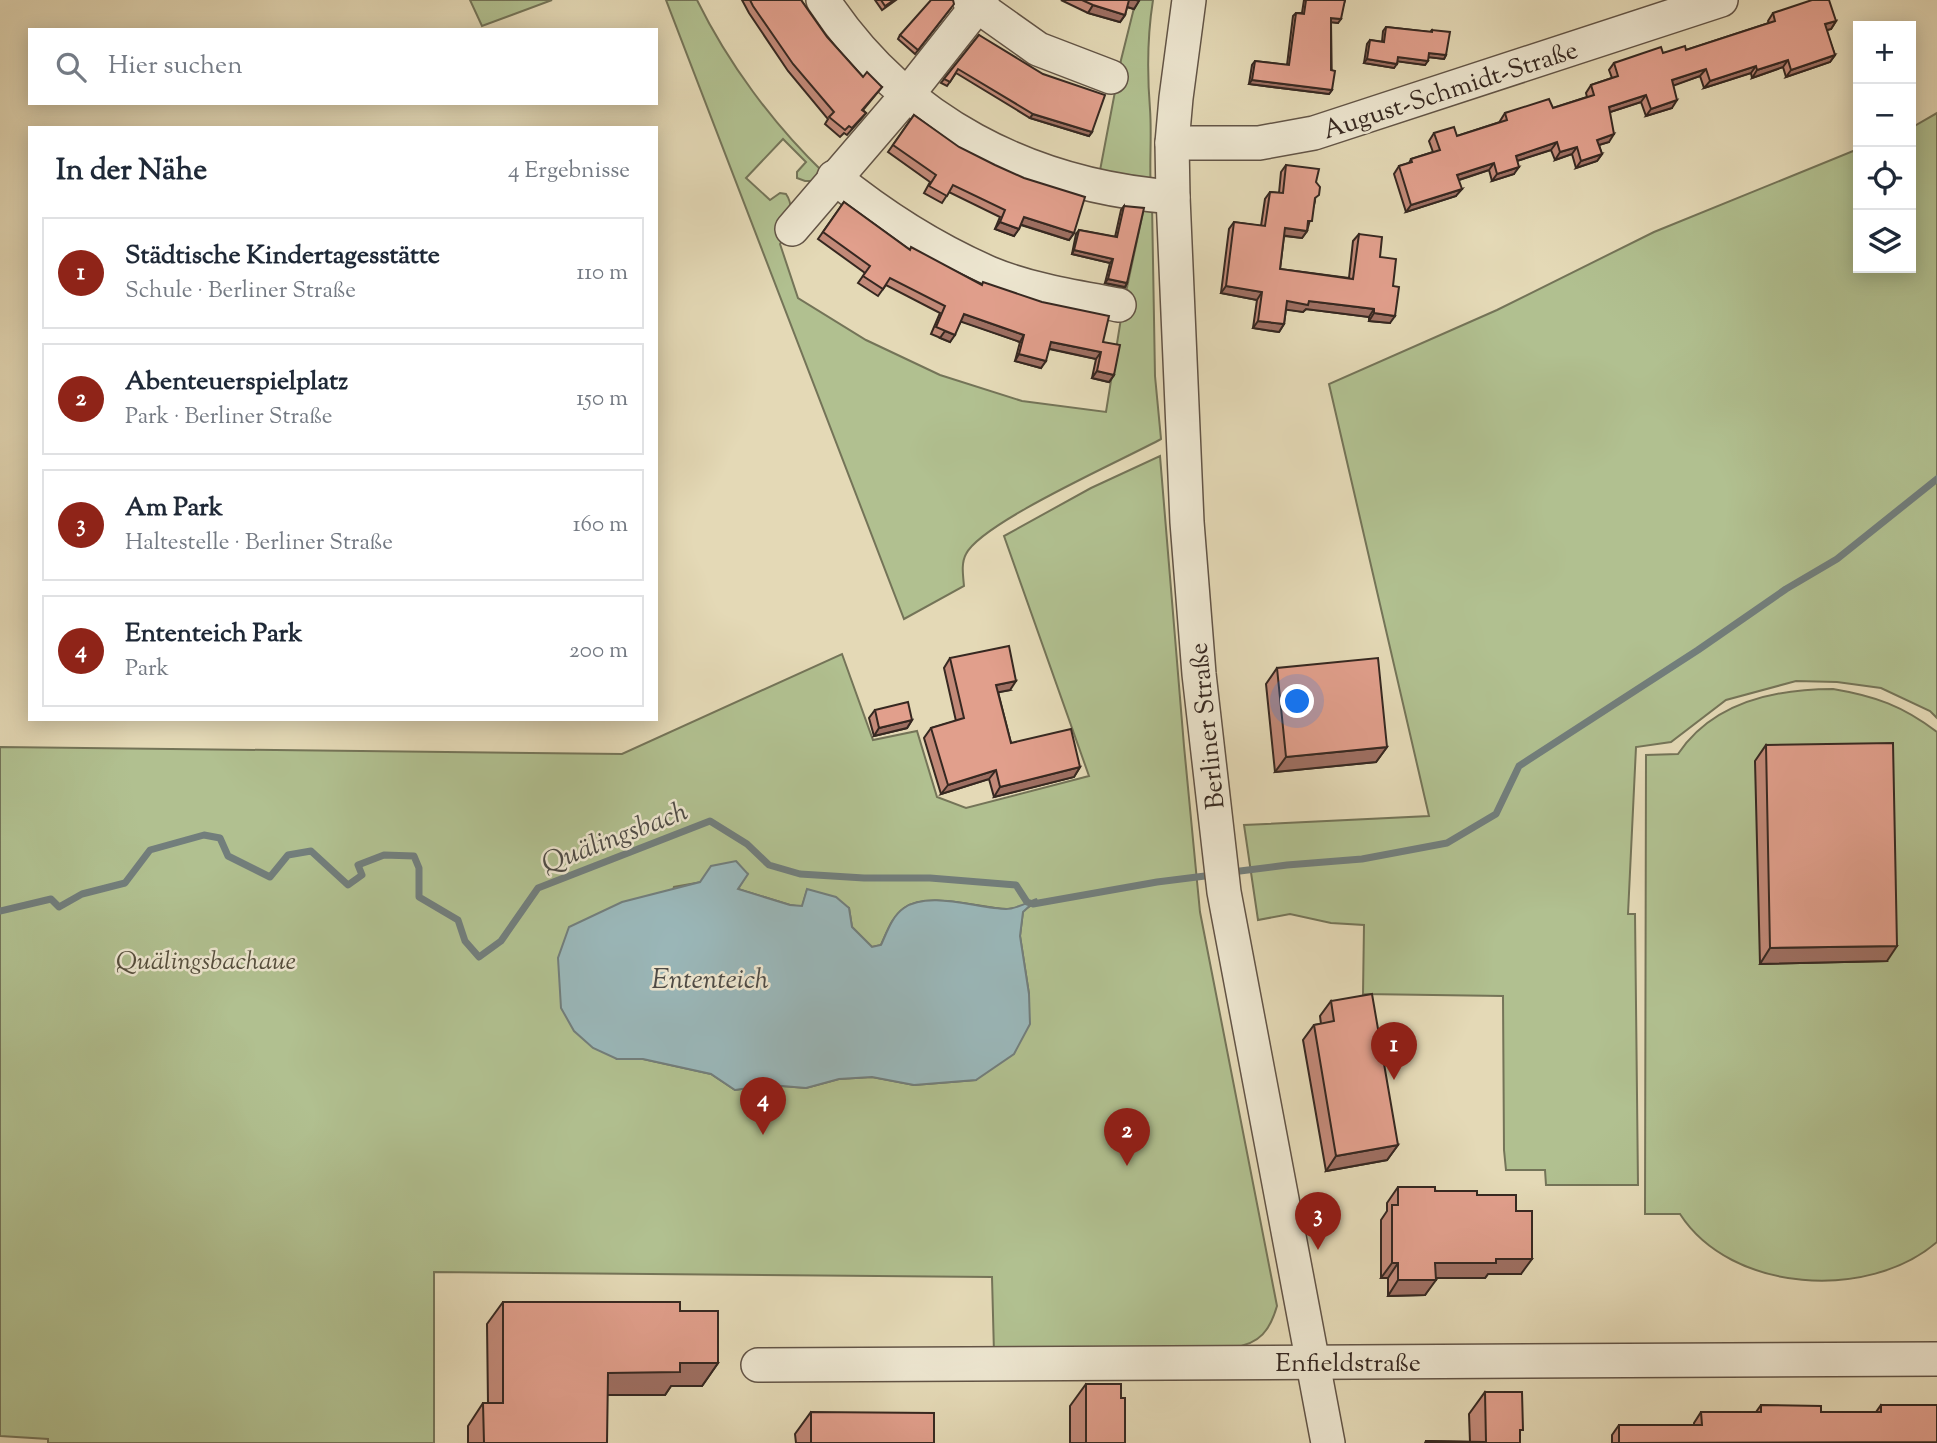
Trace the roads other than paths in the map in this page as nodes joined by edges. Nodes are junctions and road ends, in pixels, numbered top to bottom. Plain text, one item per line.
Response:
1 (823, 0) edge
2 (1189, 0) edge
3 (1721, 0) edge
4 (976, 2) edge
5 (1111, 77) dead end
6 (907, 95) junction
7 (1172, 142) junction
8 (834, 177) junction
9 (1173, 197) junction
10 (792, 229) dead end
11 (1119, 305) dead end
12 (1937, 1360) edge
13 (1315, 1363) junction
14 (758, 1365) dead end
15 (1328, 1443) edge

1 - 6 street
2 - 7 street, Berliner Straße
3 - 7 street, August-Schmidt-Straße
4 - 5 street
4 - 6 street
6 - 8 street
6 - 9 street
7 - 9 street, Berliner Straße
8 - 10 street
8 - 11 street
9 - 13 street, Berliner Straße
12 - 13 street, Enfieldstraße
13 - 14 street, Enfieldstraße
13 - 15 street, Berliner Straße

